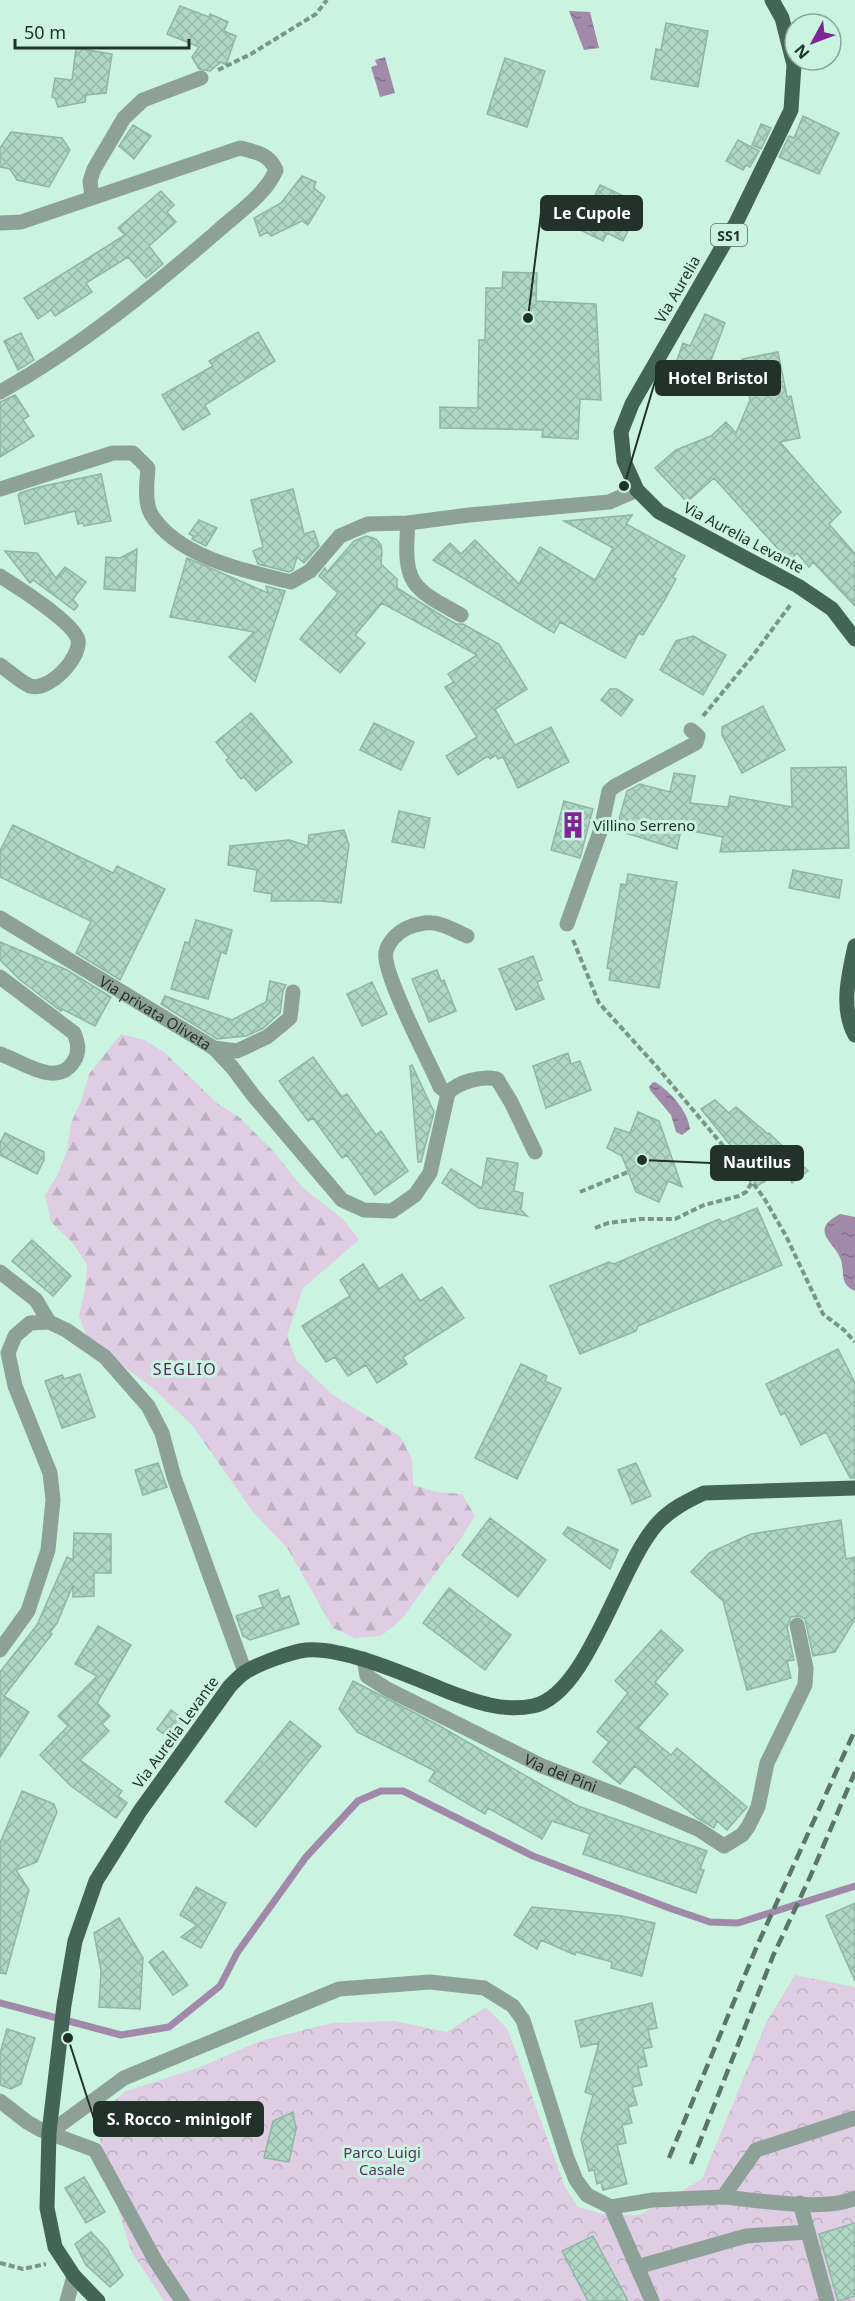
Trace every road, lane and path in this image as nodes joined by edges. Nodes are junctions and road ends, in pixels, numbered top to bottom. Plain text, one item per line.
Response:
1 (327, 0) edge
2 (772, 0) edge
3 (201, 78) joint
4 (92, 197) junction
5 (0, 223) edge
6 (0, 392) edge
7 (624, 461) joint
8 (0, 489) edge
9 (637, 490) junction
10 (408, 523) junction
11 (0, 576) edge
12 (798, 586) junction
13 (461, 615) dead end
14 (855, 639) edge
15 (0, 665) edge
16 (691, 730) joint
17 (0, 918) edge
18 (567, 924) joint
19 (467, 936) dead end
20 (855, 946) edge
21 (0, 977) edge
22 (293, 992) dead end
23 (851, 1009) edge
24 (855, 1035) edge
25 (214, 1048) junction
26 (0, 1054) edge
27 (448, 1093) junction
28 (536, 1152) dead end
29 (628, 1172) dead end
30 (752, 1182) junction
31 (580, 1192) dead end
32 (595, 1228) dead end
33 (0, 1272) edge
34 (49, 1322) junction
35 (855, 1342) edge
36 (855, 1488) edge
37 (797, 1625) dead end
38 (0, 1650) edge
39 (364, 1659) junction
40 (245, 1672) junction
41 (0, 2101) edge
42 (855, 2118) edge
43 (49, 2133) junction
44 (723, 2197) junction
45 (855, 2198) edge
46 (800, 2204) junction
47 (611, 2207) junction
48 (808, 2232) junction
49 (55, 2262) dead end
50 (0, 2264) edge
51 (637, 2267) junction
52 (74, 2276) junction
53 (96, 2300) edge
54 (67, 2301) edge
55 (183, 2301) edge
56 (652, 2301) edge
57 (827, 2301) edge

1 - 3 path
2 - 7 main road, Via Aurelia / SS1
3 - 4 street
4 - 5 street
4 - 6 street
7 - 9 main road, Via Aurelia Levante
8 - 10 street
9 - 10 street
9 - 12 main road, Via Aurelia Levante
10 - 13 street
11 - 15 street
12 - 14 main road, Via Aurelia Levante
12 - 16 path
16 - 18 street
17 - 25 street, Via privata Oliveta
18 - 30 path
19 - 27 street
20 - 23 main road
21 - 26 street
22 - 25 street, Via privata Oliveta
23 - 24 main road
25 - 27 street
27 - 28 street
29 - 31 path
30 - 32 path
30 - 35 path
33 - 34 street
34 - 38 street
34 - 40 street
36 - 39 main road, Via Aurelia Levante
37 - 39 street, Via dei Pini
39 - 40 main road, Via Aurelia Levante
40 - 43 main road, Via Aurelia Levante
41 - 43 street
42 - 44 street
43 - 47 street
43 - 52 main road, Via Aurelia Levante
43 - 55 street
44 - 46 street
44 - 47 street
45 - 46 street
46 - 48 street
47 - 51 street
48 - 51 street
48 - 57 street
49 - 50 path
51 - 56 street
52 - 53 main road, Via Aurelia Levante
52 - 54 street

